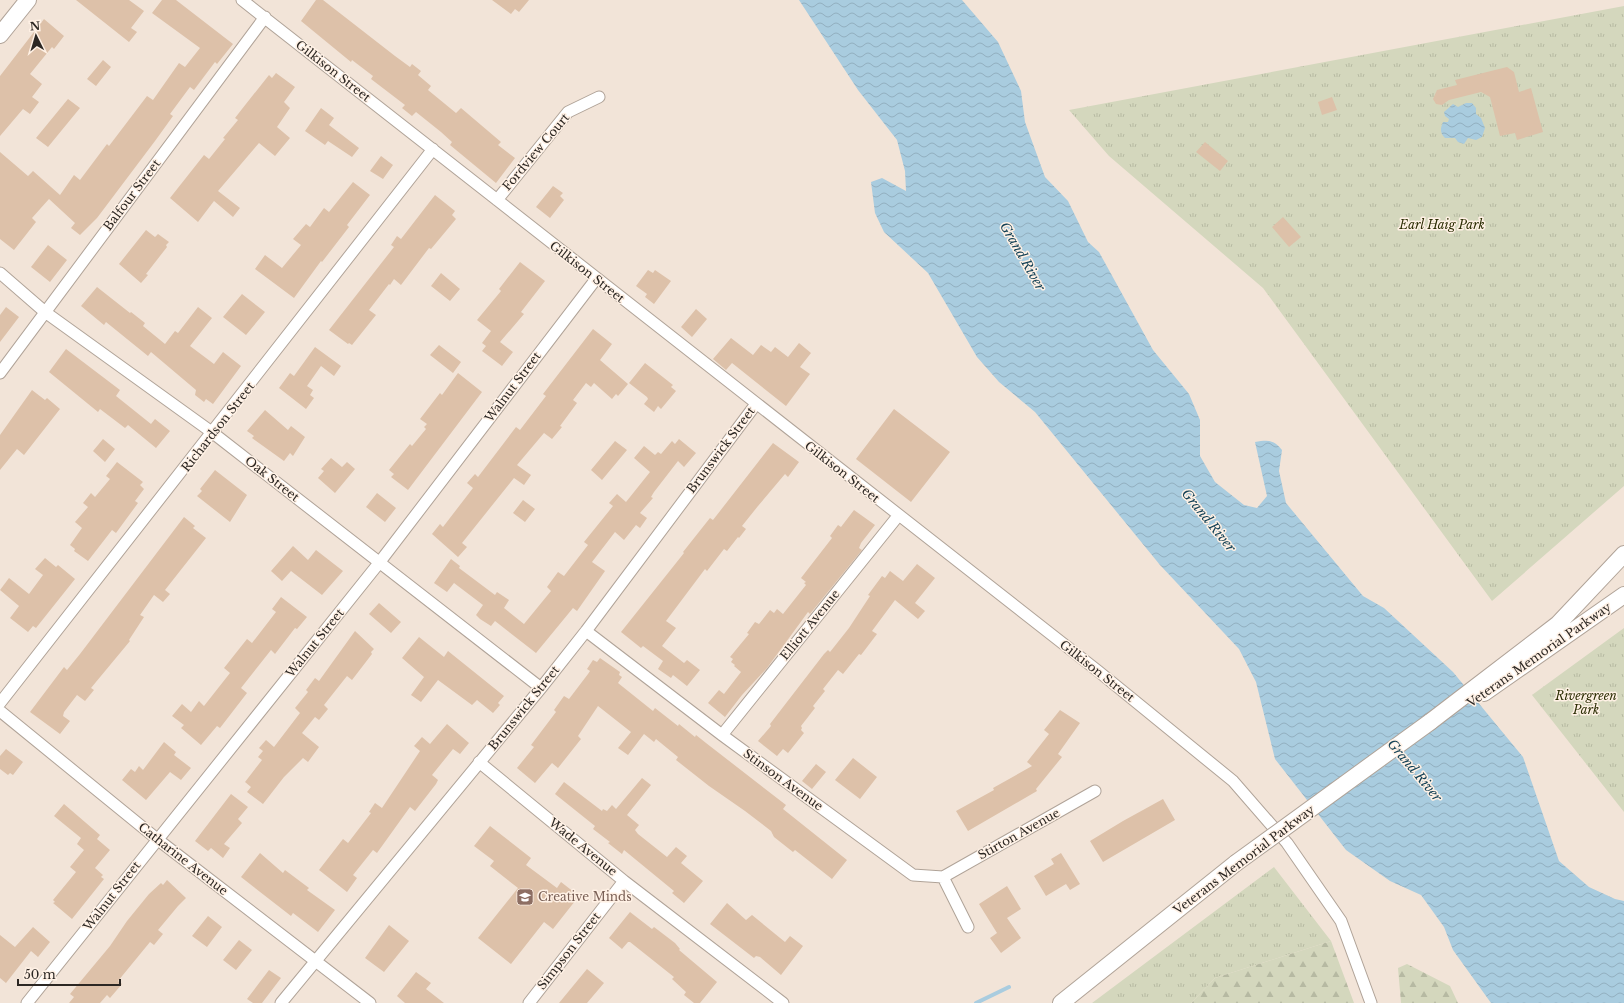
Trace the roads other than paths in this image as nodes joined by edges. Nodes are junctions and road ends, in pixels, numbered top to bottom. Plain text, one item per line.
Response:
1 (28, 0) edge
2 (242, 0) edge
3 (265, 17) junction
4 (0, 35) edge
5 (599, 97) dead end
6 (433, 150) junction
7 (497, 200) junction
8 (0, 274) edge
9 (596, 278) junction
10 (45, 312) junction
11 (0, 373) edge
12 (756, 404) junction
13 (213, 433) junction
14 (898, 516) junction
15 (1624, 554) edge
16 (380, 563) junction
17 (1624, 595) edge
18 (1562, 630) junction
19 (586, 631) junction
20 (542, 688) junction
21 (0, 703) edge
22 (0, 711) edge
23 (722, 735) junction
24 (479, 762) junction
25 (1095, 791) dead end
26 (157, 839) junction
27 (943, 877) junction
28 (624, 881) junction
29 (968, 927) dead end
30 (315, 962) junction
31 (27, 1003) edge
32 (281, 1003) edge
33 (370, 1003) edge
34 (529, 1003) edge
35 (783, 1003) edge
36 (1061, 1003) edge
37 (1370, 1003) edge

1 - 4 main road
2 - 3 street, Gilkison Street
3 - 6 street, Gilkison Street
3 - 10 street, Balfour Street
5 - 7 street, Fordview Court
6 - 7 street, Gilkison Street
6 - 13 street, Richardson Street
7 - 9 street, Gilkison Street
8 - 10 street, Oak Street
9 - 12 street, Gilkison Street
9 - 16 street, Walnut Street
10 - 11 street, Balfour Street
10 - 13 street, Oak Street
12 - 14 street, Gilkison Street
12 - 19 street, Brunswick Street
13 - 16 street, Oak Street
13 - 21 street, Richardson Street
14 - 23 street, Elliott Avenue
14 - 37 street, Gilkison Street
15 - 18 main road
16 - 20 street, Oak Street
16 - 26 street, Walnut Street
17 - 18 main road, Veterans Memorial Parkway
18 - 36 main road, Veterans Memorial Parkway, bridge
19 - 20 street, Brunswick Street
19 - 23 street, Stinson Avenue
20 - 24 street, Brunswick Street
22 - 26 street, Catharine Avenue
23 - 27 street, Stinson Avenue
24 - 28 street, Wade Avenue
24 - 30 street, Brunswick Street
25 - 27 street, Stirton Avenue
26 - 30 street, Catharine Avenue
26 - 31 street, Walnut Street
27 - 29 street
28 - 34 street, Simpson Street
28 - 35 street, Wade Avenue
30 - 32 street, Brunswick Street
30 - 33 street, Catharine Avenue

